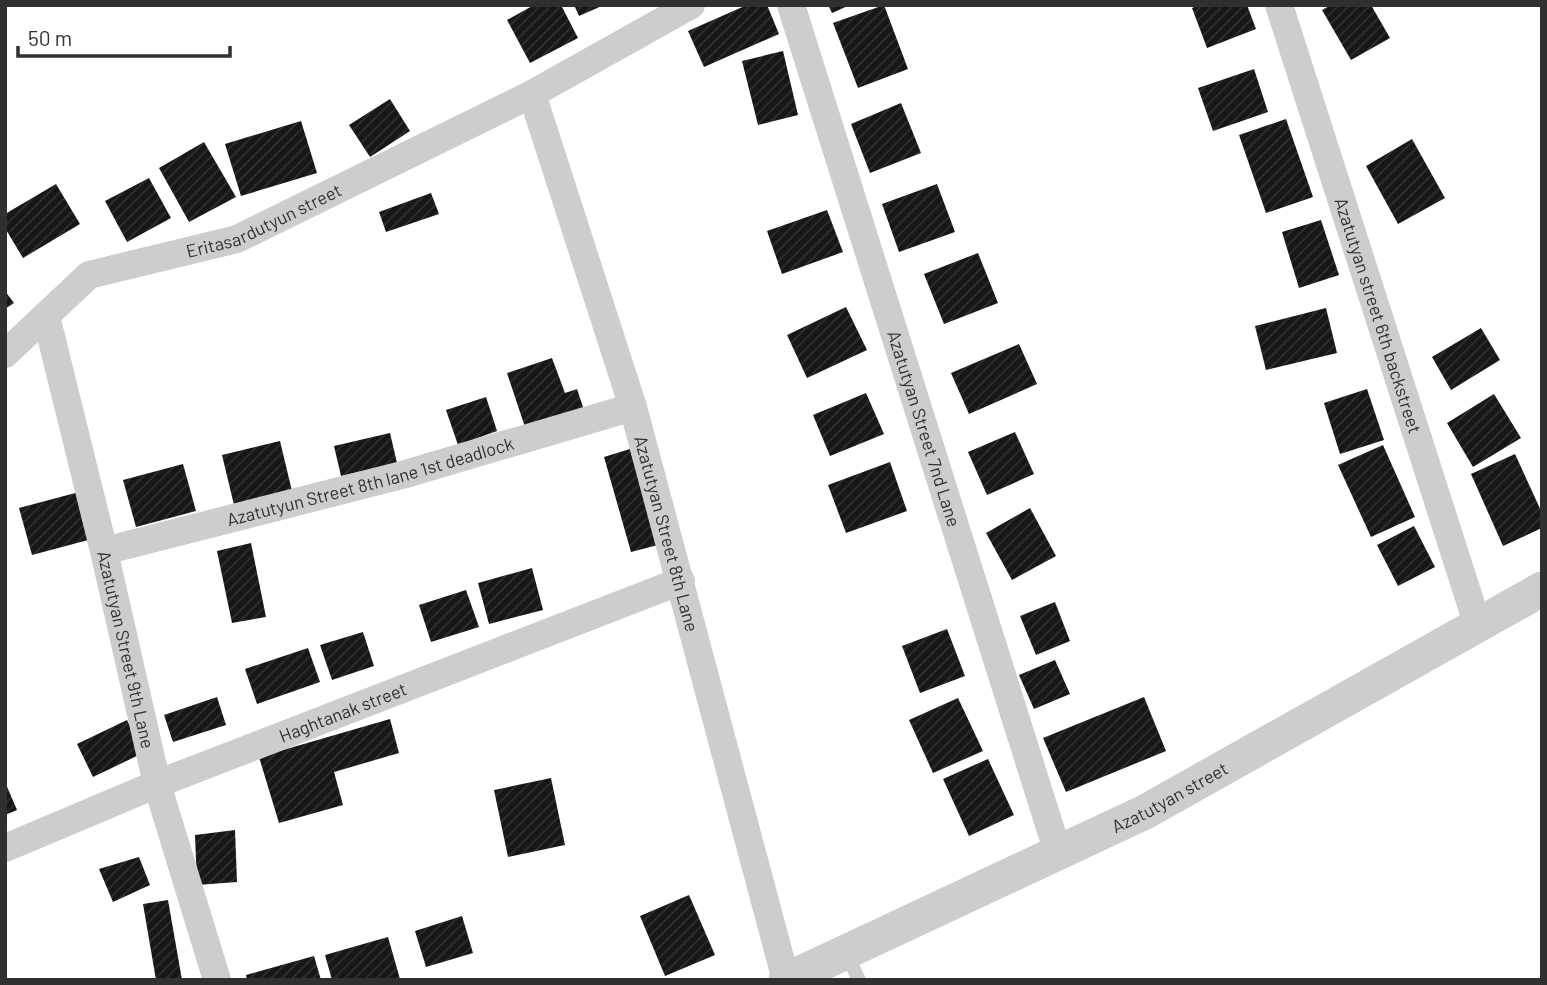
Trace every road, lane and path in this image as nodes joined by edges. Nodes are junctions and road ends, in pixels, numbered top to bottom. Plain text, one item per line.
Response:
1 (691, 5) edge
2 (791, 5) edge
3 (1279, 5) edge
4 (532, 94) junction
5 (46, 316) junction
6 (5, 354) edge
7 (633, 407) junction
8 (104, 551) junction
9 (681, 580) junction
10 (1542, 589) edge
11 (1478, 626) junction
12 (157, 784) junction
13 (5, 848) edge
14 (1058, 853) junction
15 (852, 966) edge
16 (217, 980) edge
17 (786, 980) edge

1 - 4 street
2 - 14 street, Azatutyan Street 7nd Lane
3 - 11 street, Azatutyan street 6th backstreet
4 - 5 street, Eritasardutyun street
4 - 7 street, Azatutyan Street 8th Lane
5 - 6 street, Eritasardutyun street
5 - 8 street, Azatutyan Street 9th Lane
7 - 8 street, Azatutyun Street 8th lane 1st deadlock
7 - 9 street, Azatutyan Street 8th Lane
8 - 12 street, Azatutyan Street 9th Lane
9 - 12 street, Haghtanak street
9 - 17 street, Azatutyan Street 8th Lane
10 - 11 street, Azatutyan street
11 - 14 street, Azatutyan street
12 - 13 street, Haghtanak street
12 - 16 street, Azatutyan Street 9th Lane
14 - 15 street, Azatutyan street
15 - 17 street, Azatutyan street

